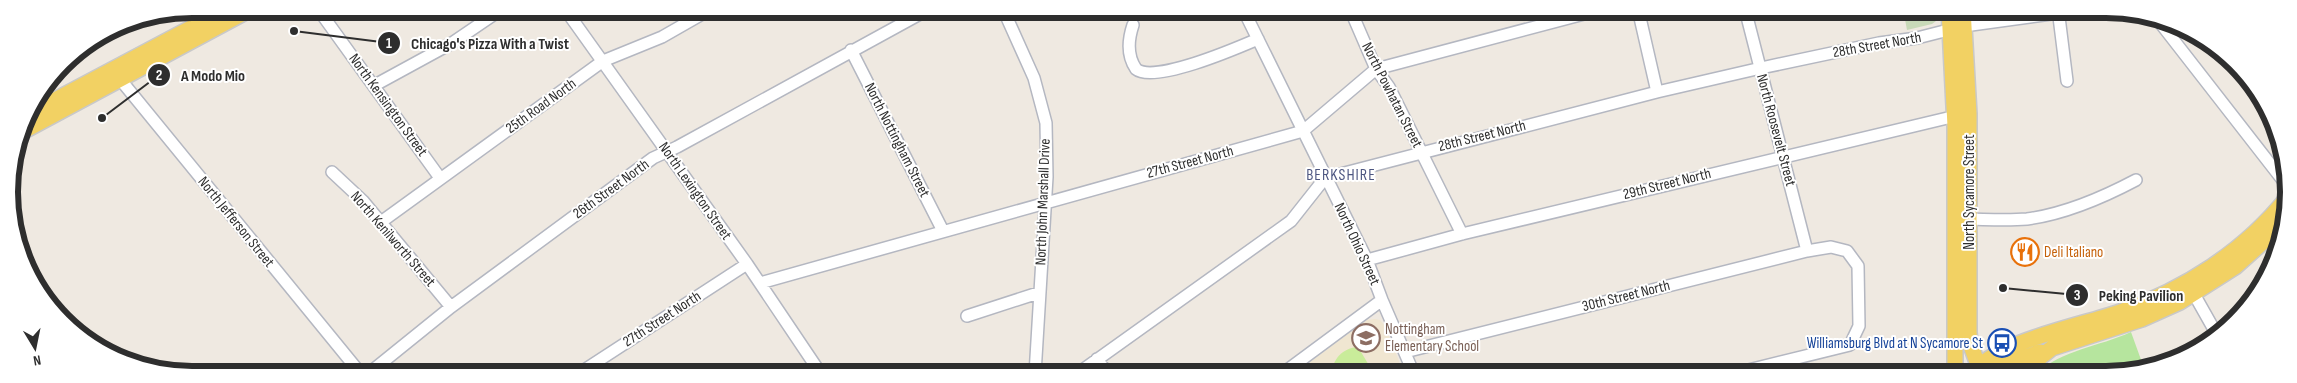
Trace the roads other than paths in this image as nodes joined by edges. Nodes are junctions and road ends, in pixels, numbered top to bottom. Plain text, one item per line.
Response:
1 (212, 18) edge
2 (233, 18) edge
3 (325, 18) edge
4 (489, 18) edge
5 (572, 18) edge
6 (687, 18) edge
7 (912, 18) edge
8 (1007, 18) edge
9 (1248, 18) edge
10 (1354, 18) edge
11 (1569, 18) edge
12 (1640, 18) edge
13 (1747, 18) edge
14 (1953, 18) edge
15 (1960, 18) edge
16 (2016, 18) edge
17 (2059, 18) edge
18 (1133, 25) dead end
19 (1957, 28) junction
20 (2164, 28) edge
21 (1258, 39) junction
22 (851, 50) junction
23 (603, 61) junction
24 (1760, 68) junction
25 (1376, 69) junction
26 (116, 75) junction
27 (2067, 81) dead end
28 (375, 85) junction
29 (1657, 92) junction
30 (38, 110) edge
31 (1962, 115) junction
32 (30, 127) edge
33 (1302, 131) junction
34 (1421, 151) junction
35 (667, 152) junction
36 (1784, 156) junction
37 (332, 172) dead end
38 (2278, 175) edge
39 (440, 178) junction
40 (1325, 178) junction
41 (2136, 180) dead end
42 (1045, 204) junction
43 (2279, 207) edge
44 (1962, 219) junction
45 (382, 222) junction
46 (943, 231) junction
47 (2275, 232) edge
48 (1462, 234) junction
49 (1807, 251) junction
50 (1367, 260) junction
51 (747, 264) junction
52 (760, 283) junction
53 (2190, 288) junction
54 (1038, 292) junction
55 (1382, 300) junction
56 (451, 307) junction
57 (967, 316) dead end
58 (1962, 328) junction
59 (2213, 328) edge
60 (2048, 349) junction
61 (2005, 350) junction
62 (1405, 352) junction
63 (1098, 359) junction
64 (354, 365) edge
65 (379, 365) edge
66 (592, 365) edge
67 (815, 365) edge
68 (1035, 365) edge
69 (1090, 365) edge
70 (1102, 365) edge
71 (1294, 365) edge
72 (1410, 365) edge
73 (1767, 365) edge
74 (1956, 365) edge
75 (1970, 365) edge
76 (1985, 365) edge
77 (1998, 365) edge
78 (2029, 365) edge

1 - 26 main road
2 - 26 main road
3 - 28 street, North Kensington Street
4 - 28 street
5 - 23 street, North Lexington Street
6 - 23 street, 25th Road North
7 - 22 street, 26th Street North
8 - 42 street, North John Marshall Drive
9 - 21 street, North Ohio Street
10 - 25 street, North Powhatan Street
11 - 25 street, 27th Street North
12 - 29 street
13 - 24 street, North Roosevelt Street
14 - 19 main road, North Sycamore Street
15 - 19 main road, North Sycamore Street
16 - 19 street, 28th Street North
17 - 27 street
18 - 21 street
19 - 24 street, 28th Street North
19 - 31 main road, North Sycamore Street
20 - 38 street
21 - 33 street, North Ohio Street
22 - 35 street, 26th Street North
22 - 46 street, North Nottingham Street
23 - 35 street, North Lexington Street
23 - 39 street, 25th Road North
24 - 29 street, 28th Street North
24 - 36 street, North Roosevelt Street
25 - 33 street, 27th Street North
25 - 34 street, North Powhatan Street
26 - 30 main road
26 - 32 main road
26 - 64 street, North Jefferson Street
28 - 39 street, North Kensington Street
29 - 34 street, 28th Street North
31 - 36 street, 29th Street North
31 - 44 main road, North Sycamore Street
33 - 40 street, North Ohio Street
33 - 42 street, 27th Street North
34 - 40 street, 28th Street North
34 - 48 street, North Powhatan Street
35 - 51 street, North Lexington Street
35 - 56 street, 26th Street North
36 - 48 street, 29th Street North
36 - 49 street, North Roosevelt Street
37 - 45 street, North Kenilworth Street
39 - 45 street, 25th Road North
40 - 50 street, North Ohio Street
40 - 63 street
41 - 44 street
42 - 46 street, 27th Street North
42 - 54 street, North John Marshall Drive
43 - 53 main road
44 - 58 main road, North Sycamore Street
45 - 56 street, North Kenilworth Street
46 - 52 street, 27th Street North
47 - 53 main road
48 - 50 street, 29th Street North
49 - 62 street, 30th Street North
49 - 73 street, 30th Street North
50 - 55 street, North Ohio Street
51 - 52 street, North Lexington Street
51 - 66 street, 27th Street North
52 - 67 street, North Lexington Street
53 - 59 street
53 - 60 main road
53 - 61 main road
54 - 57 street
54 - 68 street, North John Marshall Drive
55 - 62 street, North Ohio Street
55 - 71 street
56 - 65 street, 26th Street North
58 - 61 main road
58 - 74 main road, North Sycamore Street
58 - 75 main road, North Sycamore Street
60 - 77 main road
60 - 78 main road
61 - 76 main road
62 - 72 street, North Ohio Street
63 - 69 street
63 - 70 street

